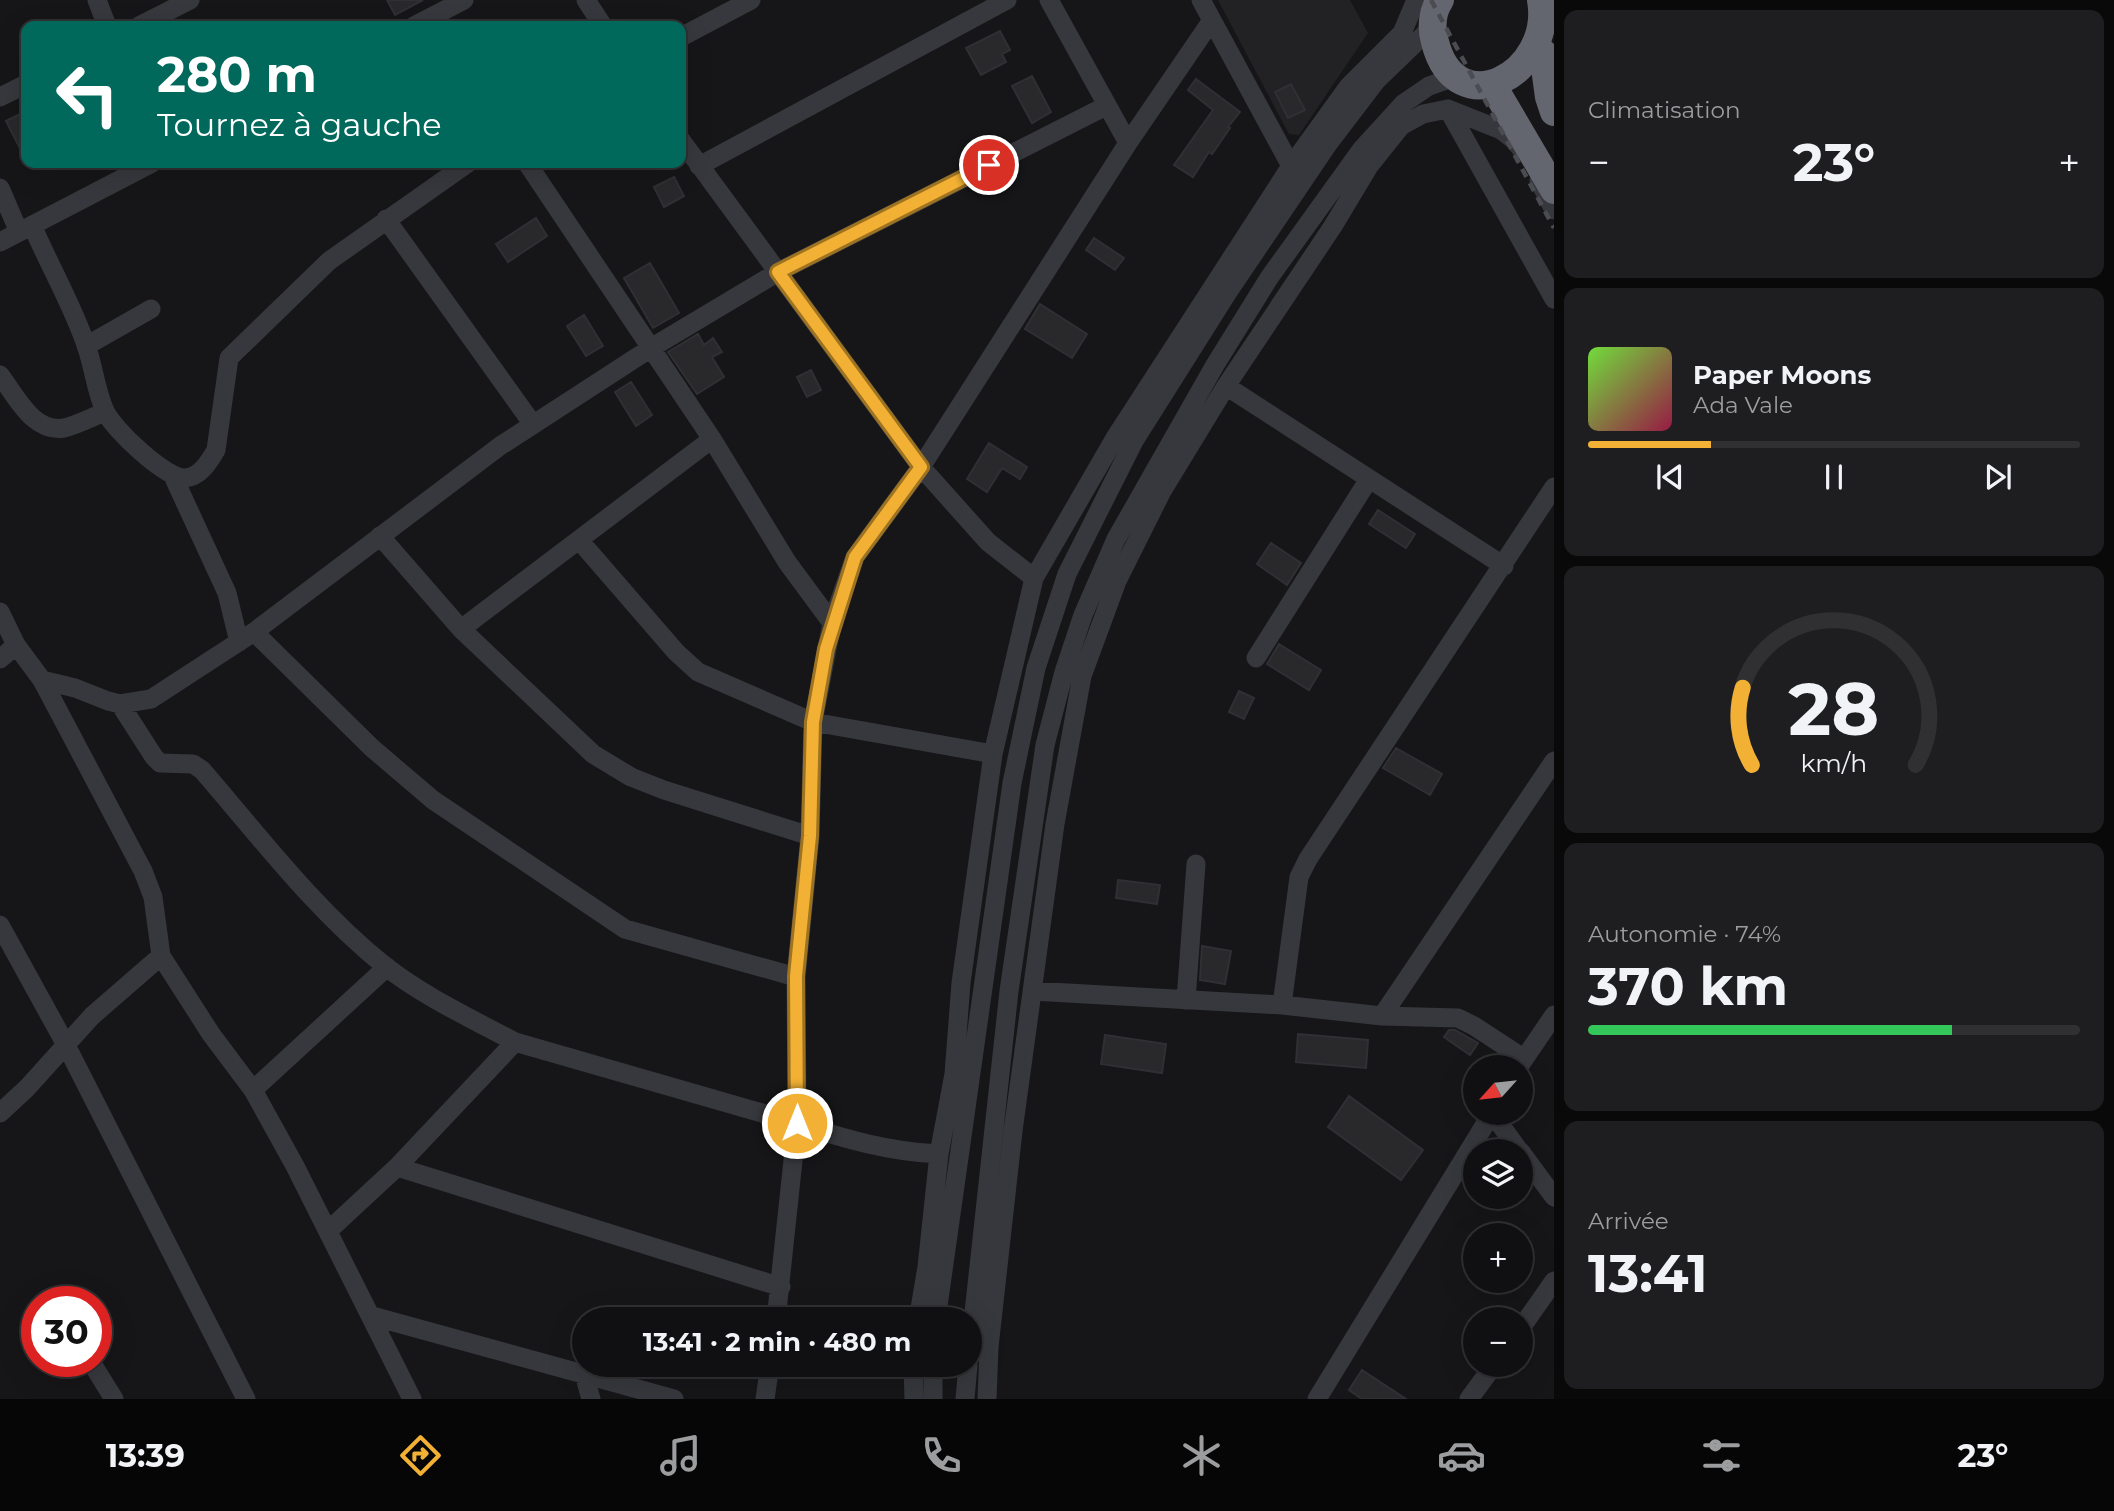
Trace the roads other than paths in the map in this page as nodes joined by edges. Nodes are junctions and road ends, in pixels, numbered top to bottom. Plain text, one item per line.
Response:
1 (97, 0) edge
2 (190, 0) edge
3 (464, 0) edge
4 (586, 0) edge
5 (751, 0) edge
6 (1007, 0) edge
7 (1049, 0) edge
8 (1201, 0) edge
9 (1416, 0) edge
10 (1541, 0) edge
11 (1436, 13) edge
12 (1212, 20) junction
13 (105, 21) edge
14 (149, 21) edge
15 (435, 21) edge
16 (600, 21) edge
17 (686, 34) edge
18 (1543, 53) junction
19 (1458, 76) junction
20 (21, 86) edge
21 (1493, 86) junction
22 (0, 97) edge
23 (1106, 106) junction
24 (1448, 108) junction
25 (1554, 112) edge
26 (1128, 143) junction
27 (686, 147) edge
28 (699, 166) junction
29 (142, 168) edge
30 (461, 168) edge
31 (530, 168) edge
32 (1298, 174) junction
33 (0, 188) edge
34 (1554, 190) edge
35 (1554, 210) edge
36 (386, 219) junction
37 (25, 229) junction
38 (0, 242) edge
39 (778, 272) junction
40 (1554, 299) edge
41 (151, 309) dead end
42 (86, 346) junction
43 (651, 348) junction
44 (0, 375) edge
45 (1226, 386) junction
46 (105, 412) junction
47 (532, 424) junction
48 (712, 439) junction
49 (921, 467) junction
50 (173, 475) junction
51 (1368, 479) junction
52 (1554, 487) edge
53 (380, 536) junction
54 (579, 540) junction
55 (1504, 566) junction
56 (1034, 578) junction
57 (0, 612) edge
58 (832, 623) junction
59 (461, 629) junction
60 (247, 637) junction
61 (16, 645) junction
62 (1256, 658) dead end
63 (0, 659) edge
64 (42, 680) junction
65 (120, 704) junction
66 (813, 722) junction
67 (993, 754) junction
68 (1554, 761) edge
69 (810, 836) junction
70 (1196, 864) dead end
71 (0, 925) edge
72 (161, 956) junction
73 (387, 967) junction
74 (796, 976) junction
75 (1032, 991) junction
76 (1186, 1000) junction
77 (1282, 1005) junction
78 (1554, 1015) edge
79 (1382, 1016) junction
80 (515, 1042) junction
81 (66, 1045) junction
82 (1511, 1055) edge
83 (1526, 1055) edge
84 (253, 1090) junction
85 (0, 1112) edge
86 (797, 1123) junction
87 (1485, 1125) edge
88 (939, 1154) junction
89 (397, 1167) junction
90 (1533, 1168) edge
91 (1554, 1197) edge
92 (328, 1231) junction
93 (1554, 1281) edge
94 (781, 1287) junction
95 (778, 1307) edge
96 (920, 1307) edge
97 (938, 1307) edge
98 (975, 1307) edge
99 (1533, 1311) edge
100 (372, 1317) junction
101 (572, 1371) edge
102 (100, 1377) edge
103 (585, 1377) edge
104 (595, 1377) edge
105 (768, 1377) edge
106 (913, 1377) edge
107 (933, 1377) edge
108 (967, 1377) edge
109 (1485, 1377) edge
110 (114, 1399) edge
111 (246, 1399) edge
112 (412, 1399) edge
113 (591, 1399) edge
114 (674, 1399) edge
115 (765, 1399) edge
116 (914, 1399) edge
117 (933, 1399) edge
118 (965, 1399) edge
119 (987, 1399) edge
120 (1317, 1399) edge
121 (1469, 1399) edge

1 - 13 street
2 - 14 street
3 - 15 street
4 - 16 street
5 - 17 street
6 - 28 street
7 - 23 street
8 - 12 street
9 - 32 street
10 - 18 highway
11 - 19 highway
11 - 32 street
12 - 26 street
12 - 32 street
18 - 21 highway
18 - 25 highway
19 - 21 highway
19 - 98 street
20 - 22 street
21 - 34 highway
23 - 26 street
23 - 39 street
24 - 35 street
24 - 40 street
24 - 45 street
26 - 49 street
27 - 28 street
28 - 39 street
29 - 37 street
30 - 36 street
31 - 43 street
32 - 56 street
32 - 97 street
33 - 37 street
36 - 47 street
36 - 50 street
37 - 38 street
37 - 42 street
39 - 43 street
39 - 49 street
41 - 42 street
42 - 46 street
43 - 47 street
43 - 48 street
44 - 46 street
45 - 51 street
45 - 75 street
46 - 50 street
47 - 53 street
48 - 54 street
48 - 58 street
49 - 56 street
49 - 58 street
50 - 60 street
51 - 55 street
51 - 62 street
52 - 55 street
53 - 59 street
53 - 60 street
54 - 59 street
54 - 66 street
55 - 77 street
56 - 67 street
57 - 61 street
58 - 66 street
59 - 69 street
60 - 65 street
60 - 74 street
61 - 63 street
61 - 64 street
64 - 65 street
64 - 72 street
65 - 73 street
66 - 67 street
66 - 69 street
67 - 88 street
68 - 79 street
69 - 74 street
70 - 76 street
71 - 81 street
72 - 81 street
72 - 84 street
73 - 80 street
73 - 84 street
74 - 86 street
75 - 76 street
75 - 119 street
76 - 77 street
77 - 79 street
78 - 83 street
79 - 82 street
80 - 86 street
80 - 89 street
81 - 85 street
81 - 111 street
84 - 92 street
86 - 88 street
86 - 94 street
87 - 120 street
88 - 96 street
89 - 92 street
89 - 94 street
90 - 91 street
92 - 100 street
93 - 99 street
94 - 95 street
100 - 101 street
100 - 112 street
102 - 110 street
103 - 113 street
104 - 114 street
105 - 115 street
106 - 116 street
107 - 117 street
108 - 118 street
109 - 121 street

